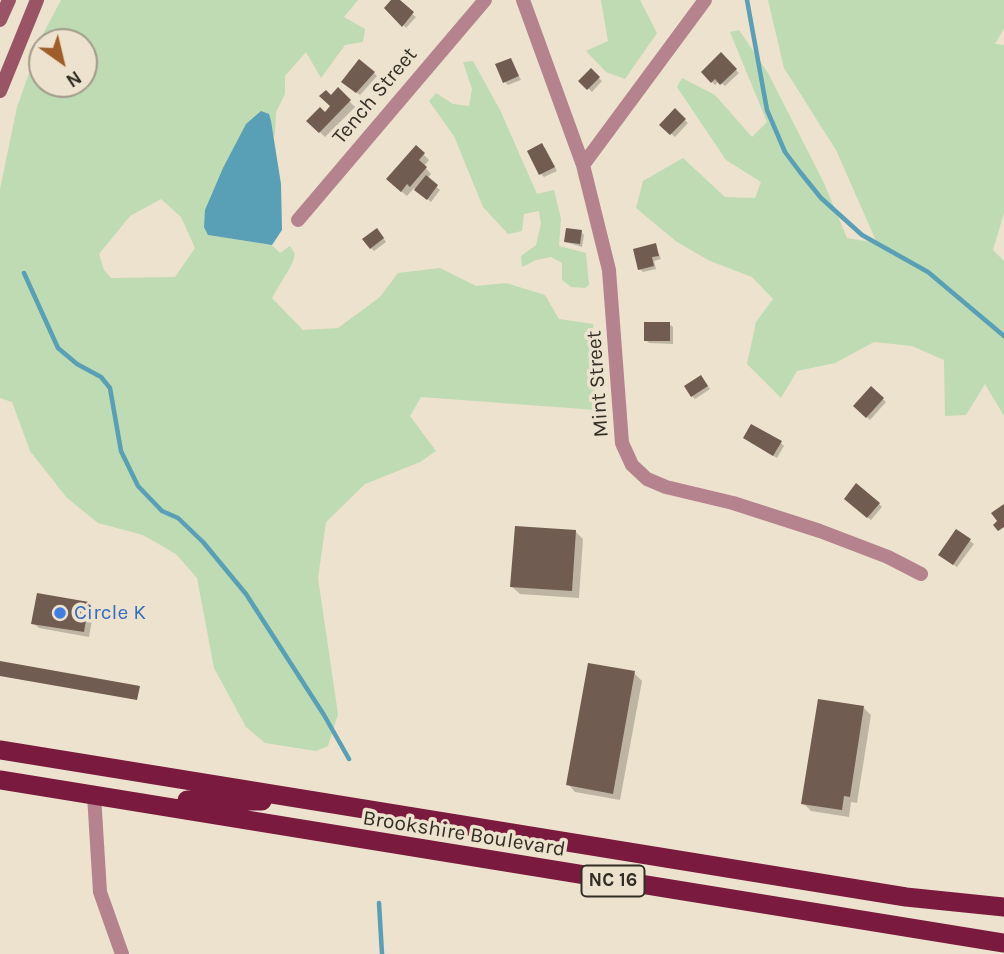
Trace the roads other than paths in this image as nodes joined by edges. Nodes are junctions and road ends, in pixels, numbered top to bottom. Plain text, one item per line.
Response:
1 (9, 0) edge
2 (37, 0) edge
3 (485, 0) edge
4 (523, 0) edge
5 (705, 0) edge
6 (0, 20) edge
7 (0, 91) edge
8 (583, 165) junction
9 (298, 220) dead end
10 (921, 574) dead end
11 (0, 750) edge
12 (85, 763) junction
13 (0, 768) edge
14 (0, 780) edge
15 (94, 795) junction
16 (316, 801) junction
17 (1004, 907) edge
18 (1004, 943) edge
19 (122, 954) edge

1 - 6 main road
2 - 7 main road
3 - 9 street, Tench Street
4 - 8 street, Mint Street
5 - 8 street
8 - 10 street, Mint Street
11 - 12 highway, Brookshire Boulevard / NC 16
12 - 13 highway
12 - 16 highway, Brookshire Boulevard / NC 16
14 - 15 highway, Brookshire Boulevard / NC 16
15 - 16 highway
15 - 18 highway, Brookshire Boulevard / NC 16
15 - 19 street
16 - 17 highway, Brookshire Boulevard / NC 16

